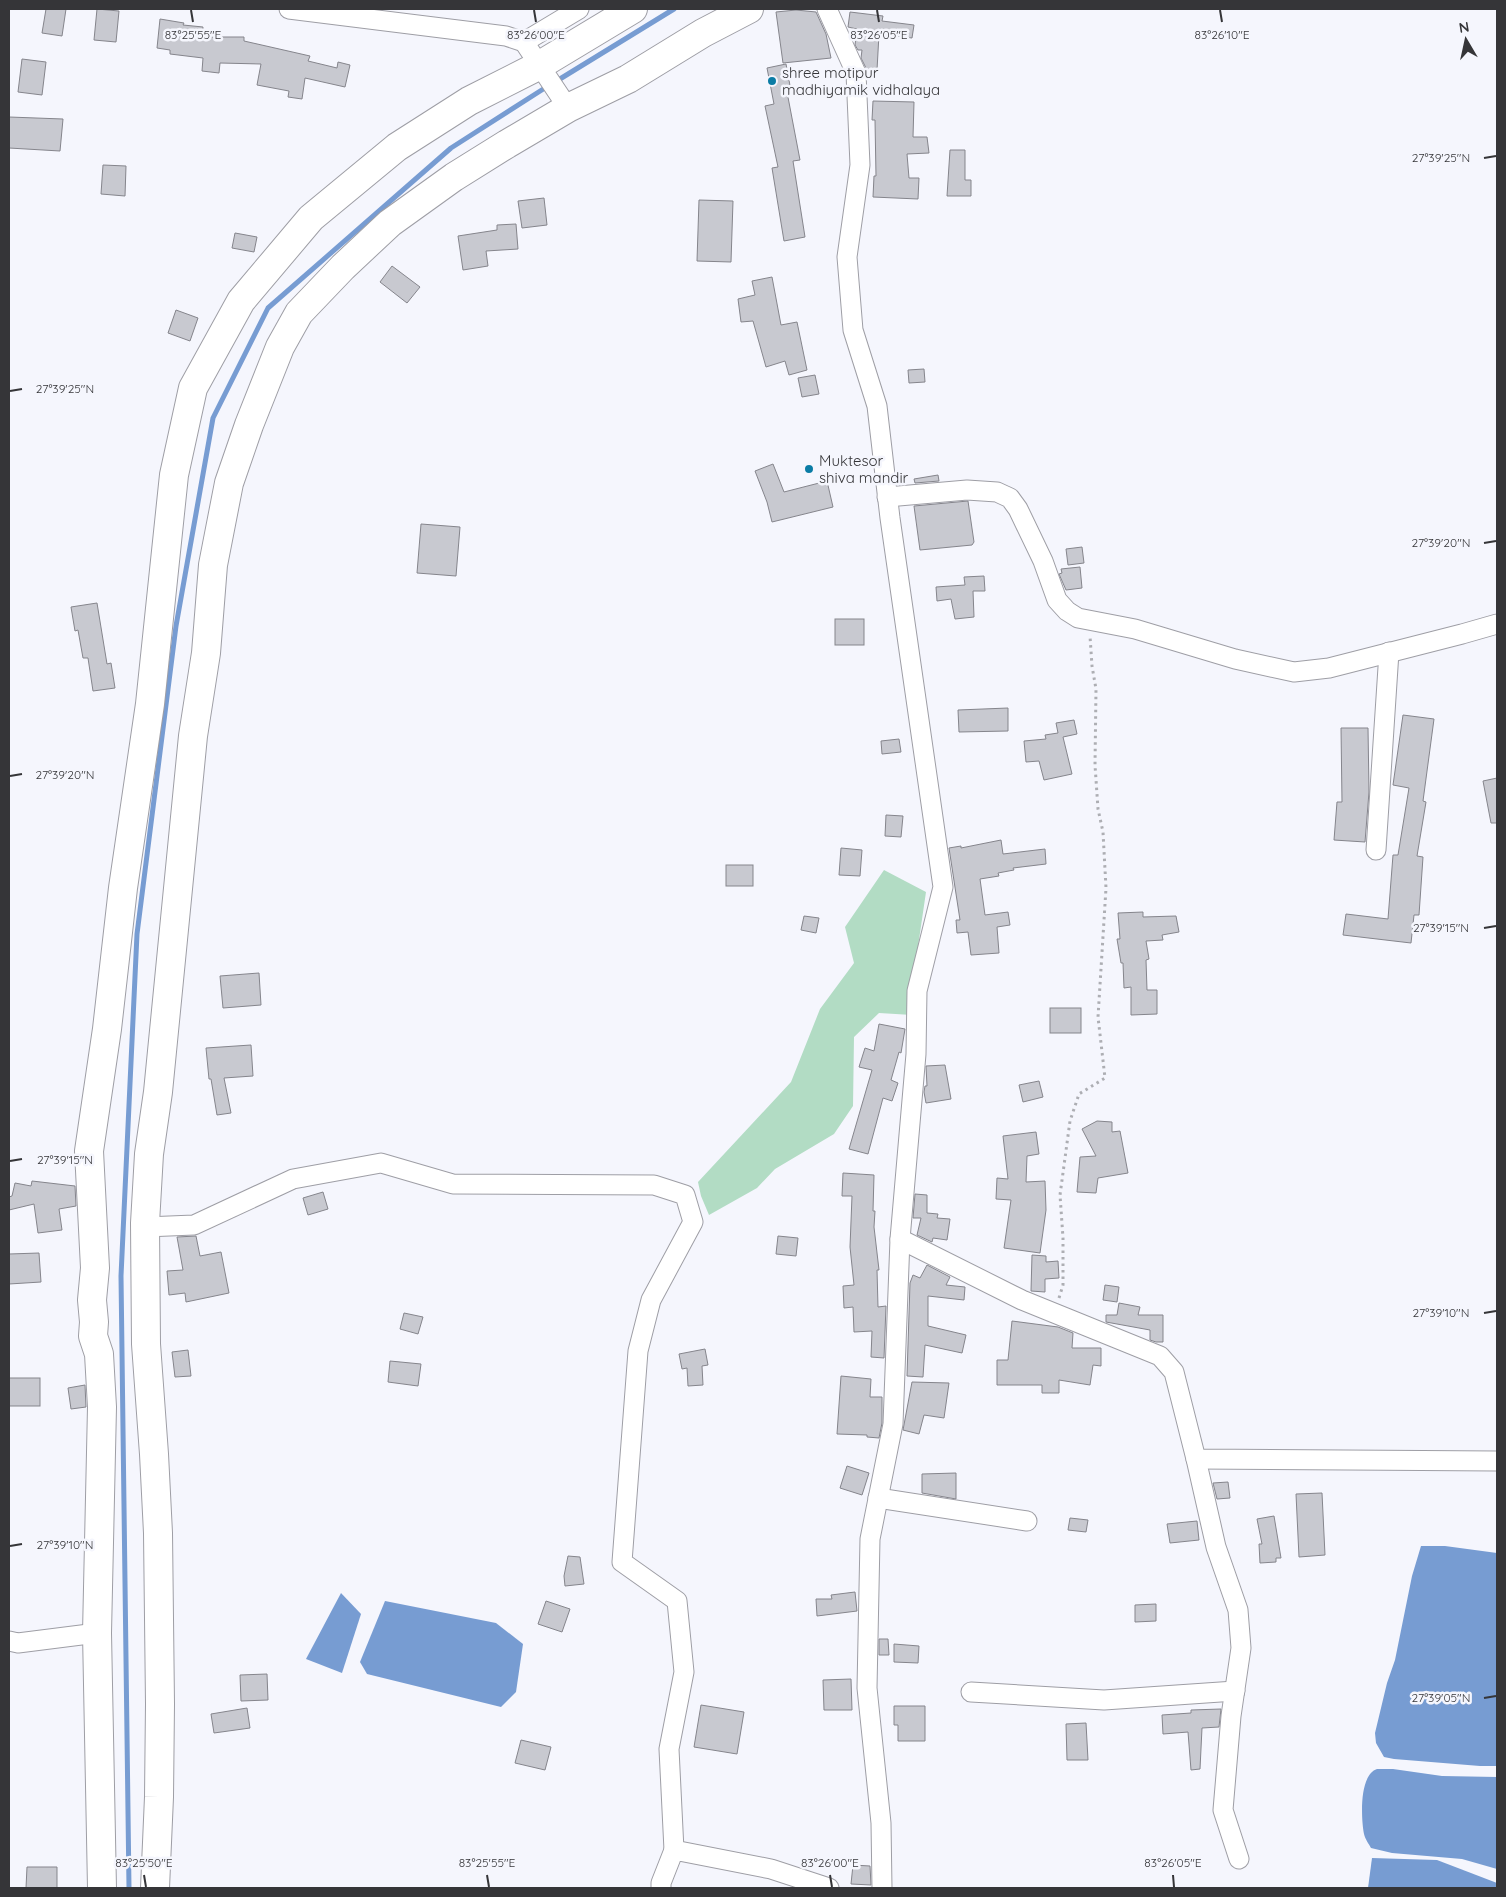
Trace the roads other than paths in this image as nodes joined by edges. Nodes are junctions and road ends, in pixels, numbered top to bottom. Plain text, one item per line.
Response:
1 (290, 9) edge
2 (580, 9) edge
3 (633, 9) edge
4 (749, 9) edge
5 (827, 9) edge
6 (524, 42) junction
7 (543, 69) junction
8 (564, 101) junction
9 (887, 497) junction
10 (1497, 624) edge
11 (1389, 652) junction
12 (1376, 850) dead end
13 (145, 1227) junction
14 (900, 1239) junction
15 (1196, 1459) junction
16 (1497, 1460) edge
17 (878, 1498) junction
18 (1027, 1521) dead end
19 (98, 1633) junction
20 (9, 1641) edge
21 (971, 1692) dead end
22 (1235, 1692) junction
23 (674, 1850) junction
24 (1239, 1859) dead end
25 (102, 1888) edge
26 (155, 1888) edge
27 (661, 1888) edge
28 (829, 1888) edge
29 (882, 1888) edge

1 - 6 street
2 - 6 street
3 - 7 main road
4 - 8 main road
5 - 9 street
6 - 7 street
7 - 8 street
7 - 19 main road
8 - 13 main road
9 - 11 street
9 - 14 street
10 - 11 street
11 - 12 street
13 - 23 street
13 - 26 main road
14 - 15 street
14 - 17 street
15 - 16 street
15 - 22 street
17 - 18 street
17 - 29 street
19 - 20 street
19 - 25 main road
21 - 22 street
22 - 24 street
23 - 27 street
23 - 28 street

